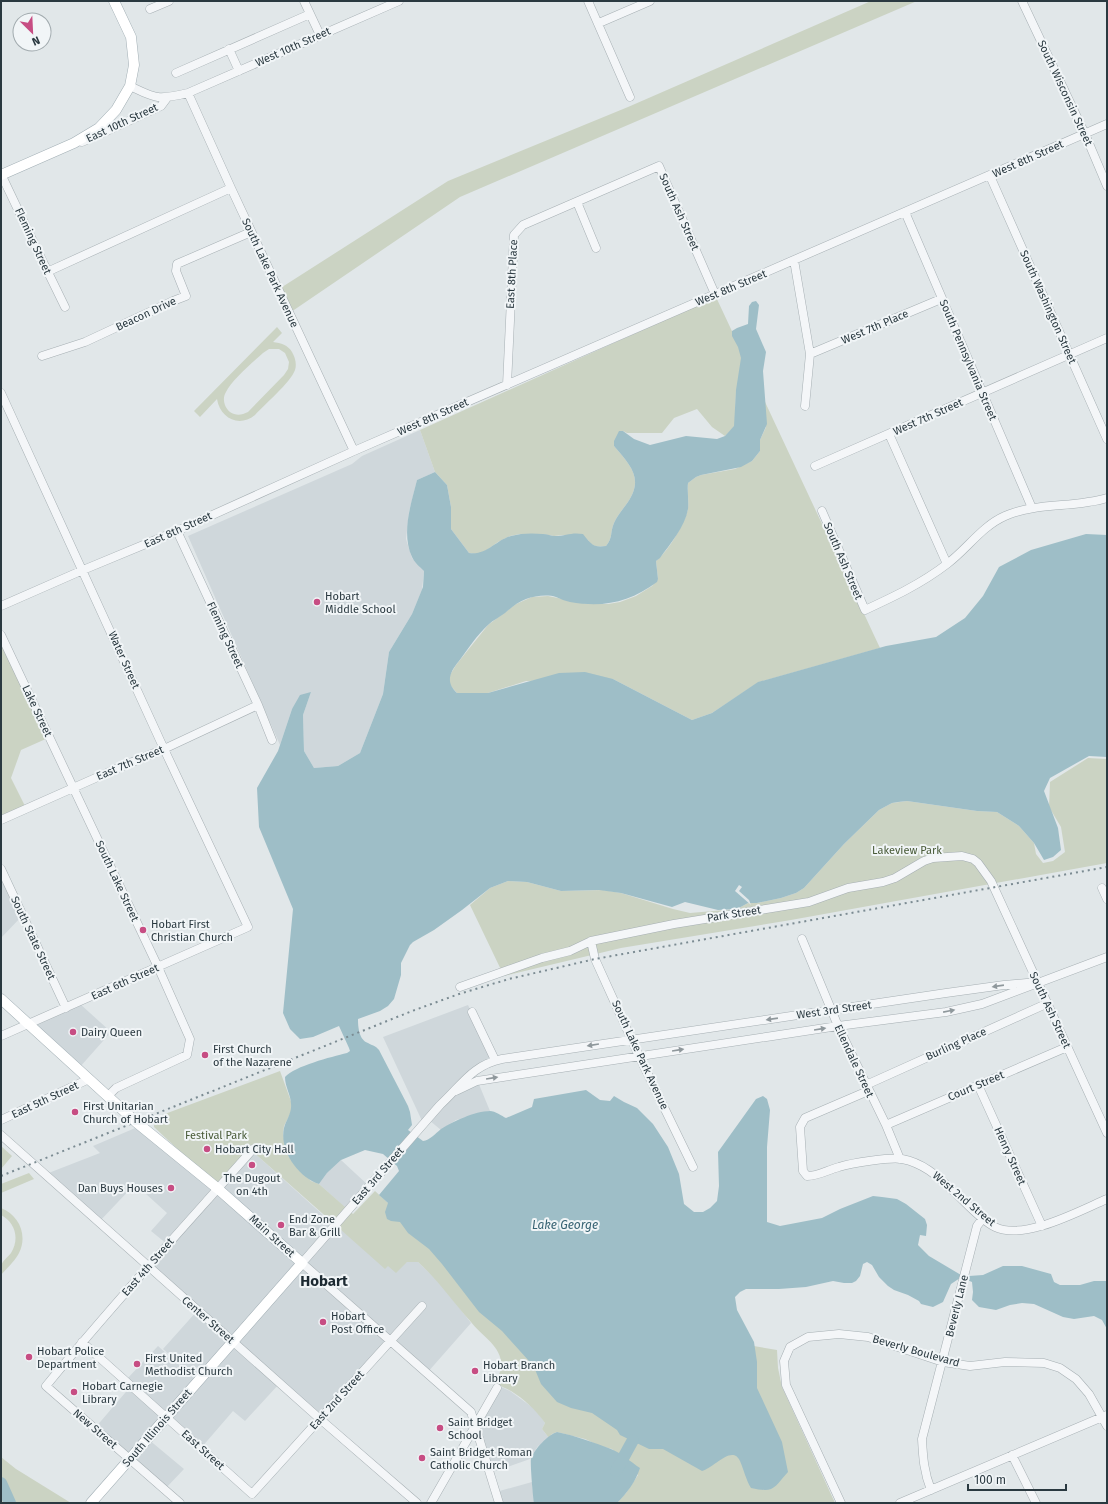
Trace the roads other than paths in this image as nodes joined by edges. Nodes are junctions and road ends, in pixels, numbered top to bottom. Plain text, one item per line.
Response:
1 (114, 1) edge
2 (169, 1) edge
3 (304, 1) edge
4 (399, 1) edge
5 (588, 1) edge
6 (650, 1) edge
7 (1022, 1) edge
8 (150, 9) dead end
9 (310, 14) junction
10 (598, 23) junction
11 (320, 35) junction
12 (229, 49) junction
13 (239, 71) junction
14 (176, 73) dead end
15 (130, 86) junction
16 (188, 93) junction
17 (630, 97) dead end
18 (167, 98) junction
19 (1107, 124) edge
20 (1084, 134) junction
21 (74, 143) junction
22 (1, 174) edge
23 (990, 176) junction
24 (1107, 186) edge
25 (231, 188) junction
26 (577, 202) junction
27 (904, 212) junction
28 (251, 232) junction
29 (596, 248) dead end
30 (794, 260) junction
31 (47, 272) junction
32 (715, 294) junction
33 (941, 299) junction
34 (65, 306) dead end
35 (1107, 338) edge
36 (810, 354) junction
37 (1069, 355) junction
38 (42, 356) dead end
39 (507, 385) junction
40 (1, 393) edge
41 (982, 393) junction
42 (805, 406) dead end
43 (889, 434) junction
44 (1107, 439) edge
45 (354, 451) junction
46 (815, 466) dead end
47 (1107, 498) edge
48 (1032, 508) junction
49 (822, 512) dead end
50 (177, 531) junction
51 (947, 564) junction
52 (83, 570) junction
53 (1, 606) edge
54 (1, 635) edge
55 (258, 706) junction
56 (272, 740) dead end
57 (164, 749) junction
58 (73, 788) junction
59 (1, 820) edge
60 (1, 869) edge
61 (993, 887) joint
62 (1102, 888) dead end
63 (1107, 899) edge
64 (248, 927) joint
65 (802, 940) dead end
66 (592, 941) junction
67 (1107, 957) edge
68 (158, 967) junction
69 (1037, 982) junction
70 (460, 987) dead end
71 (1, 999) edge
72 (1046, 1004) junction
73 (66, 1008) junction
74 (831, 1010) junction
75 (472, 1012) dead end
76 (29, 1024) junction
77 (838, 1026) junction
78 (1, 1036) edge
79 (632, 1039) junction
80 (1067, 1047) junction
81 (639, 1056) junction
82 (495, 1060) junction
83 (90, 1079) junction
84 (978, 1085) junction
85 (867, 1088) junction
86 (455, 1091) junction
87 (108, 1096) junction
88 (805, 1118) joint
89 (1, 1120) edge
90 (886, 1125) junction
91 (1107, 1133) edge
92 (1, 1135) edge
93 (253, 1150) dead end
94 (900, 1159) junction
95 (693, 1167) dead end
96 (217, 1188) junction
97 (1107, 1199) edge
98 (983, 1218) junction
99 (1042, 1226) junction
100 (302, 1263) junction
101 (148, 1266) junction
102 (422, 1306) dead end
103 (233, 1341) junction
104 (389, 1341) junction
105 (82, 1342) junction
106 (943, 1362) junction
107 (46, 1386) joint
108 (497, 1388) dead end
109 (1104, 1416) edge
110 (166, 1417) junction
111 (320, 1418) junction
112 (1107, 1426) edge
113 (475, 1427) junction
114 (1012, 1455) junction
115 (129, 1459) junction
116 (931, 1490) junction
117 (252, 1494) joint
118 (91, 1503) edge
119 (180, 1503) edge
120 (417, 1503) edge
121 (432, 1503) edge
122 (498, 1503) edge
123 (841, 1503) edge
124 (900, 1503) edge
125 (1036, 1503) edge

1 - 15 main road
2 - 8 street
3 - 9 street
4 - 11 street, West 10th Street
5 - 10 street
6 - 10 street
7 - 20 street, South Wisconsin Street
9 - 11 street
9 - 12 street
10 - 17 street
11 - 13 street, West 10th Street
12 - 13 street
12 - 14 street
13 - 16 street, West 10th Street
15 - 18 street, East 10th Street
15 - 21 main road, East 10th Street
16 - 18 street, East 10th Street
16 - 25 street, South Lake Park Avenue
18 - 21 street, East 10th Street
19 - 20 street, West 8th Street
20 - 23 street, West 8th Street
20 - 24 street, South Wisconsin Street
21 - 22 main road, East 10th Street
22 - 31 street, Fleming Street
23 - 27 street, West 8th Street
23 - 37 street, South Washington Street
25 - 28 street, South Lake Park Avenue
25 - 31 street
26 - 29 street
26 - 32 street, South Ash Street
26 - 39 street, East 8th Place
27 - 30 street, West 8th Street
27 - 33 street, South Pennsylvania Street
28 - 38 street, Beacon Drive
28 - 45 street, South Lake Park Avenue
30 - 32 street, West 8th Street
30 - 36 street
31 - 34 street, Fleming Street
32 - 39 street, West 8th Street
33 - 36 street, West 7th Place
33 - 41 street, South Pennsylvania Street
35 - 37 street, West 7th Street
36 - 42 street
37 - 41 street, West 7th Street
37 - 44 street, South Washington Street
39 - 45 street, West 8th Street
40 - 52 street, Water Street
41 - 43 street, West 7th Street
41 - 48 street, South Pennsylvania Street
43 - 46 street, West 7th Street
43 - 51 street
45 - 50 street, East 8th Street
47 - 48 street
48 - 51 street
49 - 51 street, South Ash Street
50 - 52 street, East 8th Street
50 - 55 street, Fleming Street
52 - 53 street, East 8th Street
52 - 57 street, Water Street
54 - 58 street, Lake Street
55 - 56 street, Fleming Street
55 - 57 street, East 7th Street
57 - 58 street, East 7th Street
57 - 64 street, Water Street
58 - 59 street, East 7th Street
58 - 68 street, South Lake Street
60 - 73 street, South State Street
61 - 66 street, Park Street
61 - 69 street, South Ash Street
62 - 63 street
64 - 68 street, East 6th Street
65 - 74 street, Ellendale Street
66 - 70 street, Park Street
66 - 79 street, South Lake Park Avenue
67 - 69 street, West 3rd Street
68 - 73 street, East 6th Street
68 - 87 street, South Lake Street
69 - 72 street, South Ash Street
69 -> 74 street, West 3rd Street
77 -> 69 street, West 3rd Street
71 - 76 main road, Main Street
72 - 80 street, South Ash Street
72 - 85 street, Burling Place
73 - 76 street, East 6th Street
74 - 77 street, Ellendale Street
74 -> 79 street, West 3rd Street
75 - 82 street
76 - 78 street, East 6th Street
76 - 83 main road, Main Street
81 -> 77 street, West 3rd Street
77 - 85 street, Ellendale Street
79 - 81 street, South Lake Park Avenue
79 -> 82 street, East 3rd Street
80 - 84 street, Court Street
80 - 91 street, South Ash Street
86 -> 81 street, East 3rd Street
81 - 95 street, South Lake Park Avenue
82 - 86 street, East 3rd Street
83 - 87 main road, Main Street
83 - 89 street, East 5th Street
84 - 90 street, Court Street
84 - 99 street, Henry Street
85 - 88 street, Burling Place
85 - 90 street, Ellendale Street
86 - 100 street, East 3rd Street
87 - 96 main road, Main Street
88 - 94 street, West 2nd Street
90 - 94 street, Ellendale Street
92 - 101 street, Center Street
93 - 96 street, East 4th Street
94 - 98 street, West 2nd Street
96 - 100 main road, Main Street
96 - 101 street, East 4th Street
97 - 99 street, West 2nd Street
98 - 99 street, West 2nd Street
98 - 106 street, Beverly Lane
100 - 103 main road, South Illinois Street
100 - 104 street, Main Street
101 - 103 street, Center Street
101 - 105 street, East 4th Street
102 - 104 street, East 2nd Street
103 - 110 main road, South Illinois Street
103 - 111 street, Center Street
104 - 111 street, East 2nd Street
104 - 113 street, Main Street
105 - 107 street, East 4th Street
105 - 110 street, East Street
106 - 109 street, Beverly Boulevard
106 - 116 street, Beverly Lane
106 - 123 street, Beverly Boulevard
107 - 115 street, New Street
108 - 113 street
109 - 112 street, Beverly Boulevard
109 - 114 street
110 - 115 main road, South Illinois Street
110 - 117 street, East Street
111 - 117 street, East 2nd Street
111 - 120 street, Center Street
113 - 121 street
113 - 122 street, Main Street
114 - 116 street
114 - 125 street
115 - 118 main road, South Illinois Street
115 - 119 street, New Street
116 - 124 street

